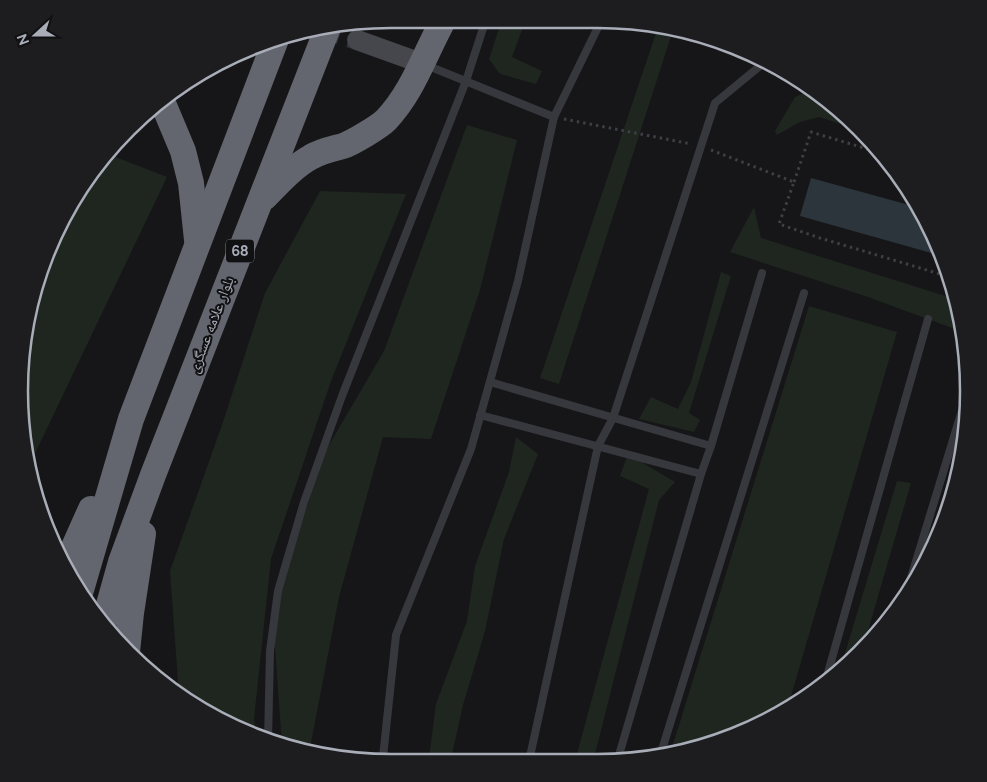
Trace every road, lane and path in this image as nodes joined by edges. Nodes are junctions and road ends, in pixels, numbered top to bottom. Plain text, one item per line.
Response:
1 (439, 28) edge
2 (483, 28) edge
3 (598, 28) edge
4 (326, 33) edge
5 (357, 40) tunnel mouth
6 (273, 47) edge
7 (421, 63) junction
8 (760, 67) edge
9 (466, 81) junction
10 (165, 107) edge
11 (554, 117) junction
12 (701, 146) junction
13 (867, 149) edge
14 (794, 182) junction
15 (259, 202) junction
16 (198, 247) junction
17 (762, 273) dead end
18 (940, 273) edge
19 (804, 293) dead end
20 (928, 319) dead end
21 (490, 382) junction
22 (480, 415) junction
23 (613, 418) junction
24 (131, 419) junction
25 (958, 424) edge
26 (598, 446) junction
27 (711, 446) junction
28 (701, 474) junction
29 (152, 475) junction
30 (69, 559) edge
31 (914, 567) edge
32 (83, 583) edge
33 (106, 616) edge
34 (128, 642) edge
35 (829, 670) edge
36 (268, 733) edge
37 (662, 749) edge
38 (383, 754) edge
39 (530, 754) edge
40 (618, 754) edge

1 - 7 highway
2 - 9 lane
3 - 11 lane
4 - 15 highway, بلوار علامه عسگری / 68
5 - 7 street
6 - 16 highway
7 - 9 lane
7 - 15 highway
8 - 12 lane
9 - 11 lane
9 - 36 lane
10 - 16 highway
11 - 12 path
11 - 21 lane
12 - 14 path
12 - 23 lane
13 - 14 path
14 - 18 path
15 - 29 highway, بلوار علامه عسگری / 68
16 - 24 highway
17 - 27 lane
19 - 37 lane
20 - 35 lane
21 - 22 lane
21 - 23 lane
22 - 26 lane
22 - 38 lane
23 - 26 lane
23 - 27 lane
24 - 30 highway
24 - 32 highway
25 - 31 lane
26 - 28 lane
26 - 39 lane
27 - 28 lane
28 - 40 lane
29 - 33 highway, بلوار علامه عسگری / 68
29 - 34 highway

